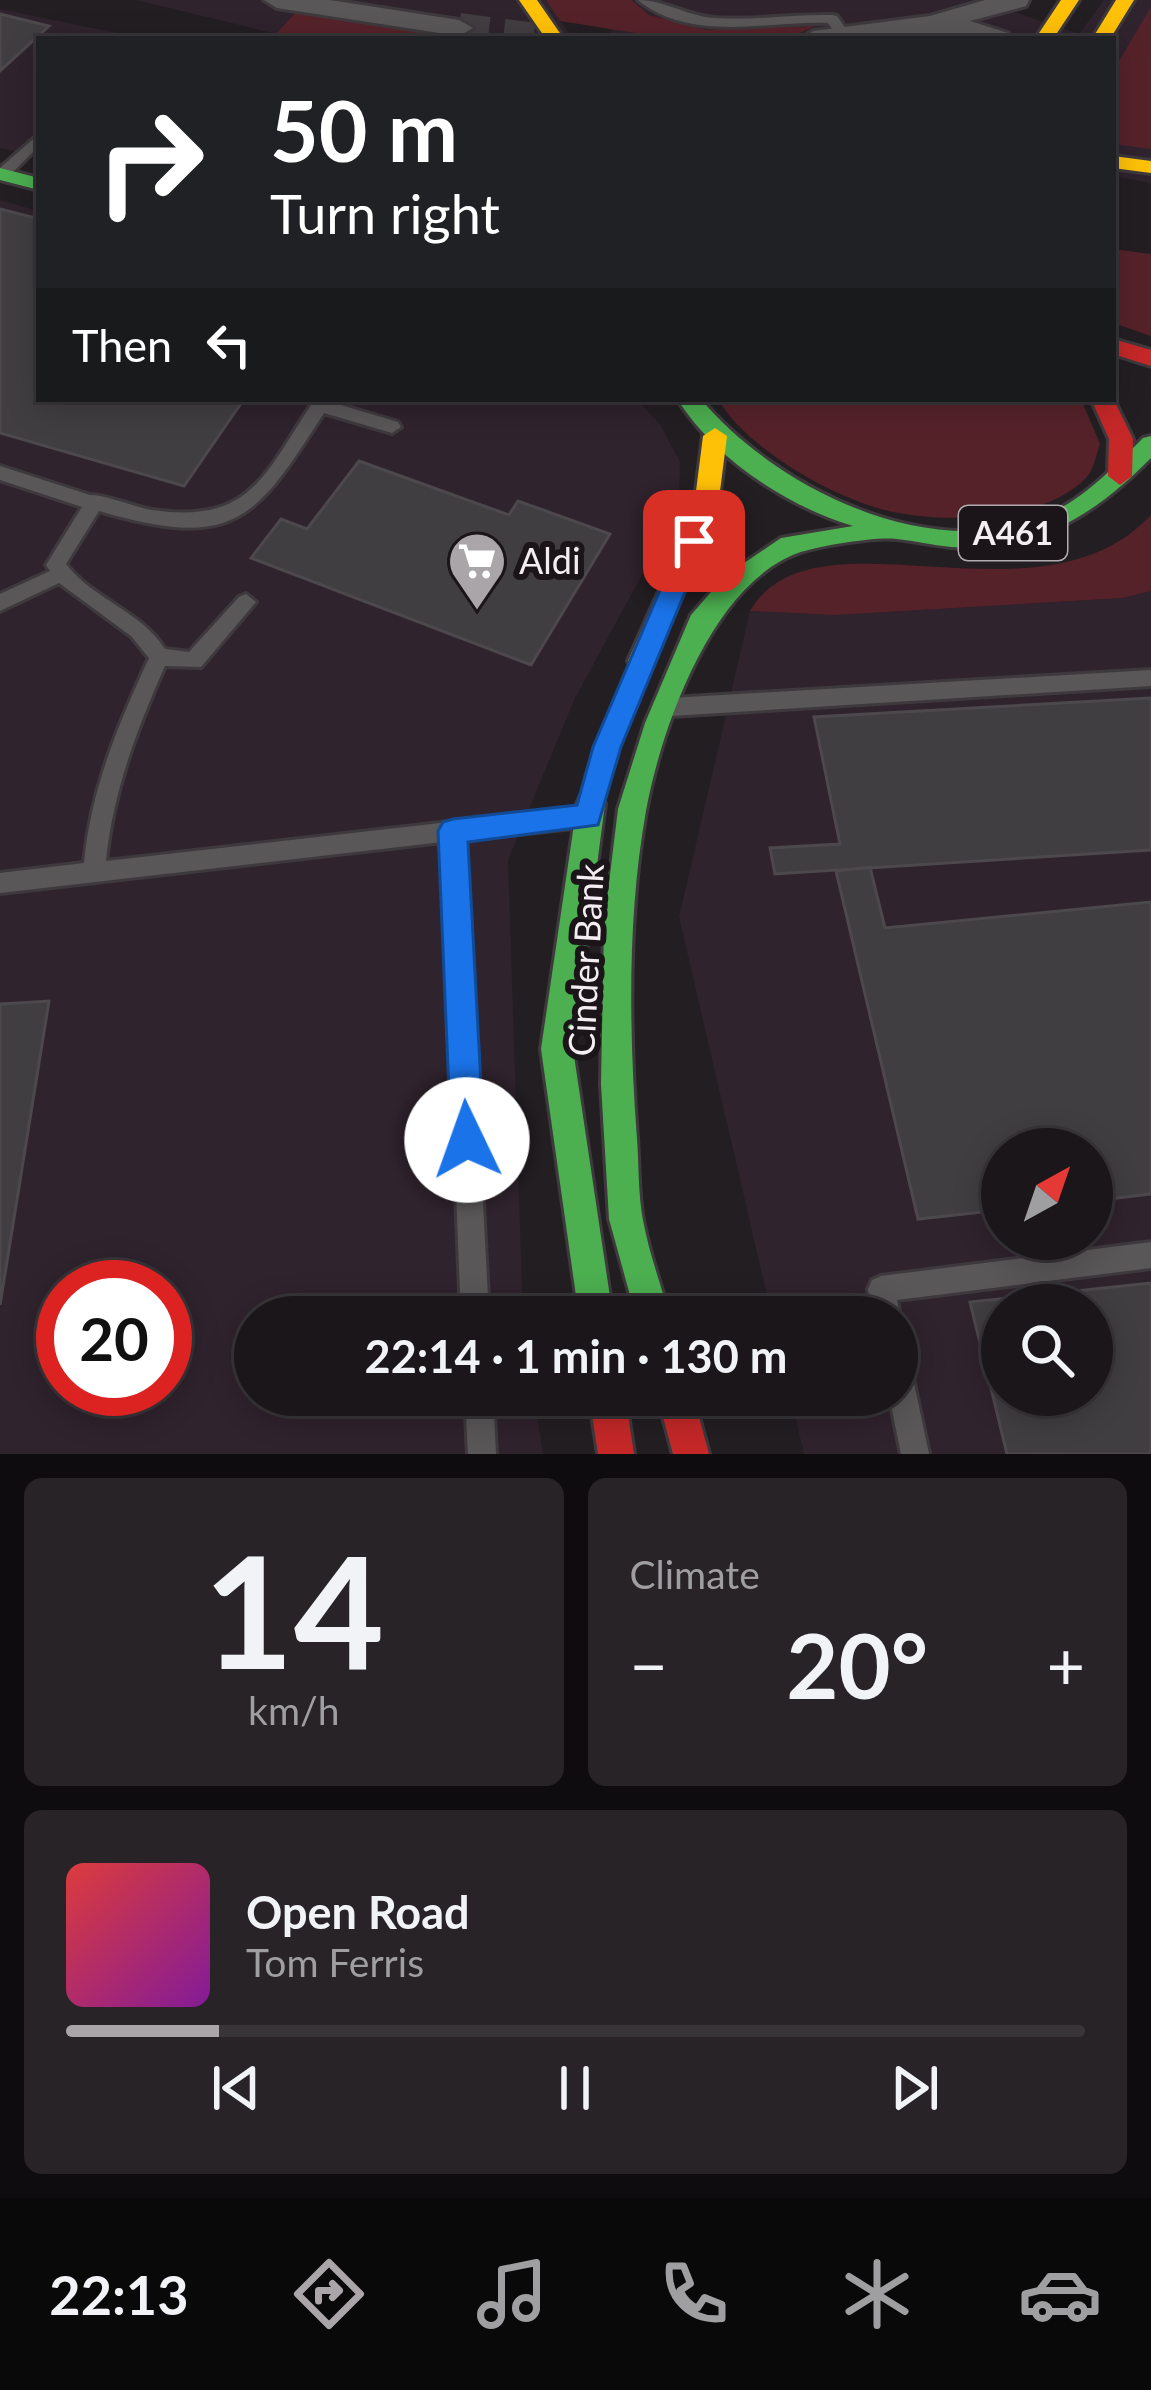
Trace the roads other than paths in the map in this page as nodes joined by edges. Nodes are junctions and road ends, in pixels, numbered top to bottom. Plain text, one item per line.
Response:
1 (528, 0) edge
2 (645, 0) edge
3 (822, 0) edge
4 (1070, 0) edge
5 (1125, 0) edge
6 (288, 1) edge
7 (1001, 1) edge
8 (934, 23) junction
9 (459, 28) dead end
10 (830, 31) edge
11 (553, 36) edge
12 (993, 36) edge
13 (1002, 36) edge
14 (1046, 36) edge
15 (1103, 36) edge
16 (36, 141) edge
17 (1116, 162) edge
18 (1151, 167) edge
19 (1, 174) edge
20 (36, 183) edge
21 (1116, 347) edge
22 (1151, 358) edge
23 (322, 402) edge
24 (687, 402) edge
25 (1103, 402) edge
26 (392, 427) dead end
27 (715, 436) junction
28 (1151, 444) edge
29 (0, 473) edge
30 (1120, 476) junction
31 (96, 500) junction
32 (892, 529) junction
33 (62, 574) junction
34 (246, 602) dead end
35 (0, 603) edge
36 (159, 657) junction
37 (1151, 678) edge
38 (629, 692) dead end
39 (664, 707) junction
40 (601, 770) dead end
41 (588, 816) junction
42 (453, 831) junction
43 (94, 872) junction
44 (0, 883) edge
45 (1151, 1255) edge
46 (475, 1296) edge
47 (593, 1296) edge
48 (647, 1296) edge
49 (882, 1296) edge
50 (480, 1416) edge
51 (611, 1416) edge
52 (681, 1416) edge
53 (907, 1416) edge
54 (482, 1454) edge
55 (616, 1454) edge
56 (691, 1454) edge
57 (915, 1454) edge

1 - 11 main road
2 - 10 lane
3 - 10 lane
4 - 14 main road
5 - 15 main road
6 - 9 street
7 - 8 street
7 - 13 street
8 - 10 street
8 - 12 street
16 - 19 lane
17 - 18 main road
19 - 20 main road
21 - 22 main road
23 - 26 lane
23 - 31 lane
24 - 27 main road, A461
25 - 30 main road
27 - 32 main road, A461
27 - 38 main road
28 - 30 main road, A461
29 - 31 lane
30 - 32 main road, A461
31 - 33 lane
32 - 39 main road, Cinder Bank
33 - 35 lane
33 - 36 lane
34 - 36 lane
36 - 43 lane
37 - 39 lane
39 - 48 main road, Cinder Bank
40 - 41 main road, Cinder Bank
41 - 42 lane
41 - 47 main road, Cinder Bank
42 - 43 lane
42 - 46 lane
43 - 44 lane
45 - 49 lane
50 - 54 lane
51 - 55 main road
52 - 56 main road
53 - 57 lane

